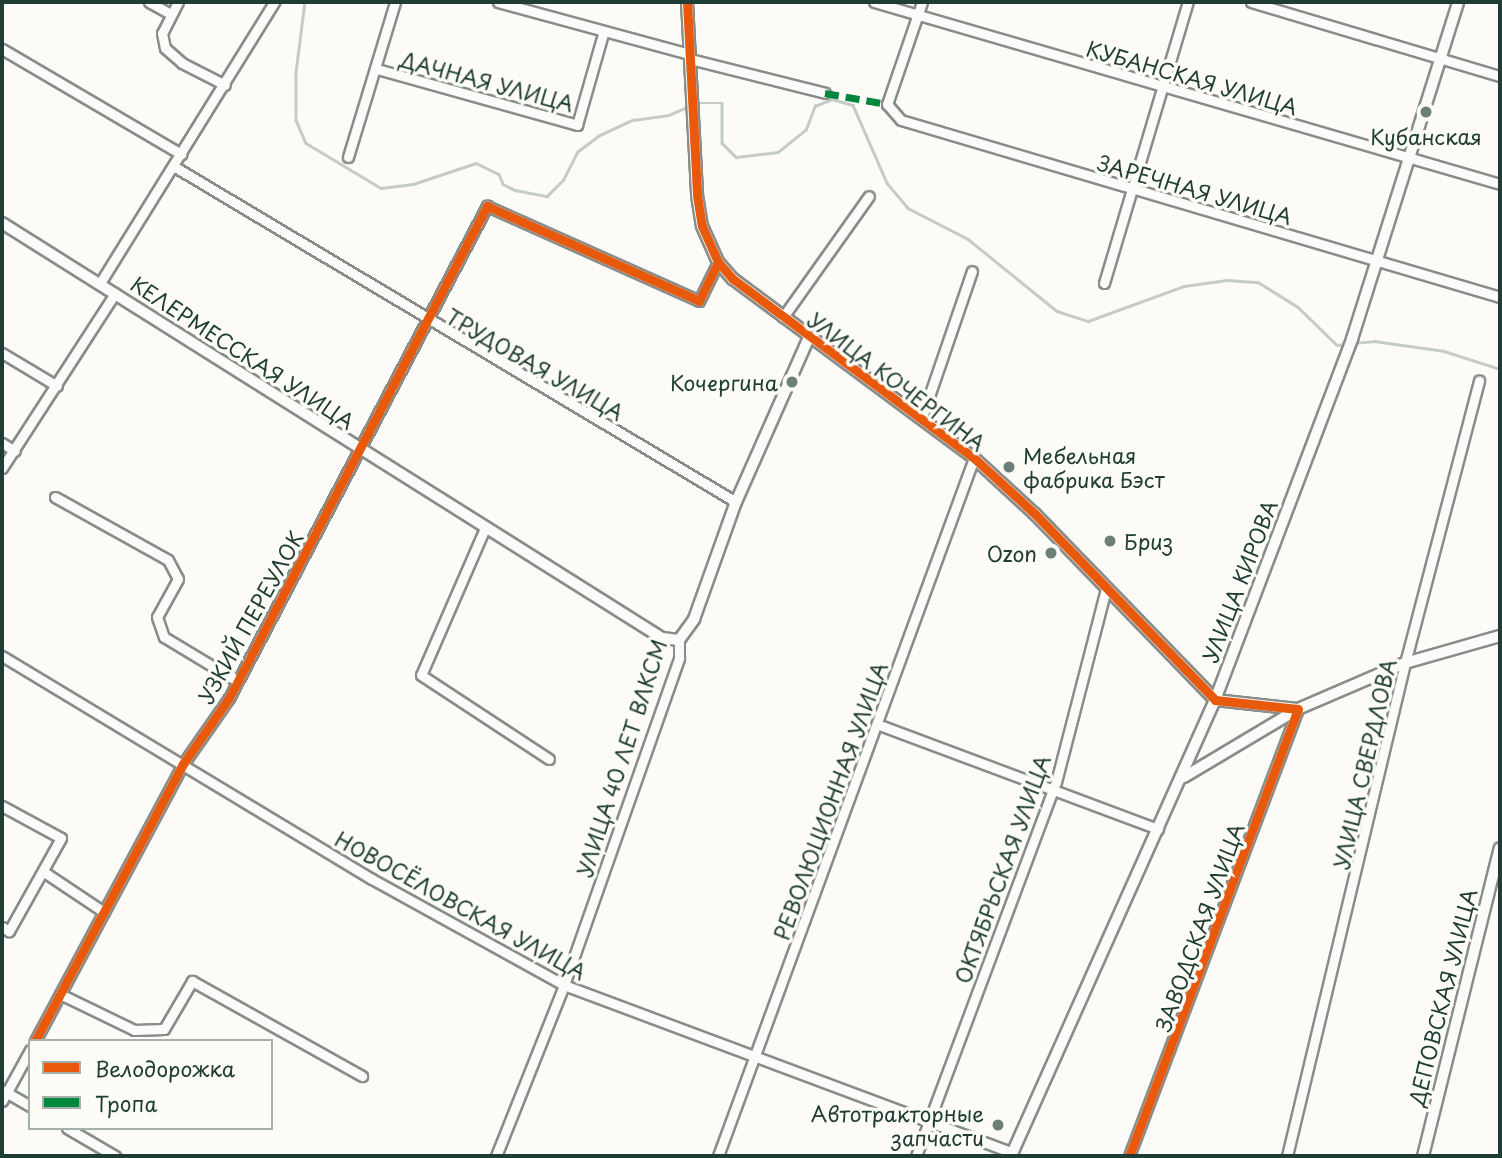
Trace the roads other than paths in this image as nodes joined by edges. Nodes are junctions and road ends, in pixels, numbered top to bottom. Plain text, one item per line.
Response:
1 (149, 2) edge
2 (178, 2) edge
3 (274, 2) edge
4 (395, 2) edge
5 (498, 2) edge
6 (687, 2) edge
7 (874, 2) edge
8 (922, 2) edge
9 (1188, 2) edge
10 (1251, 2) edge
11 (1458, 2) edge
12 (171, 14) junction
13 (918, 15) junction
14 (603, 34) junction
15 (2, 49) edge
16 (690, 57) junction
17 (1440, 58) junction
18 (377, 69) junction
19 (1500, 76) edge
20 (225, 85) junction
21 (1163, 87) junction
22 (825, 93) dead end
23 (181, 155) junction
24 (348, 157) dead end
25 (1408, 157) junction
26 (174, 167) junction
27 (1500, 184) edge
28 (1129, 187) junction
29 (869, 195) dead end
30 (2, 223) edge
31 (1376, 260) junction
32 (718, 262) junction
33 (972, 271) dead end
34 (100, 283) junction
35 (1104, 283) dead end
36 (115, 293) junction
37 (1500, 297) edge
38 (783, 317) junction
39 (427, 321) junction
40 (809, 337) junction
41 (2, 353) edge
42 (1479, 381) dead end
43 (57, 386) junction
44 (922, 417) junction
45 (2, 443) edge
46 (15, 451) junction
47 (361, 452) junction
48 (974, 458) junction
49 (2, 468) edge
50 (55, 497) dead end
51 (736, 502) junction
52 (485, 528) junction
53 (1106, 588) junction
54 (1500, 636) edge
55 (679, 640) junction
56 (2, 656) edge
57 (1405, 663) junction
58 (237, 681) junction
59 (1215, 700) junction
60 (1298, 709) junction
61 (877, 723) junction
62 (550, 759) dead end
63 (183, 764) junction
64 (1181, 778) junction
65 (1053, 789) junction
66 (2, 806) edge
67 (1158, 829) junction
68 (1500, 848) edge
69 (44, 872) junction
70 (104, 912) junction
71 (6, 929) edge
72 (564, 985) junction
73 (60, 995) junction
74 (36, 1039) edge
75 (28, 1053) edge
76 (755, 1058) junction
77 (362, 1076) dead end
78 (3, 1095) edge
79 (28, 1105) edge
80 (928, 1122) junction
81 (70, 1130) edge
82 (1012, 1155) edge
83 (115, 1156) edge
84 (496, 1156) edge
85 (718, 1156) edge
86 (916, 1156) edge
87 (1129, 1156) edge
88 (1287, 1156) edge
89 (1423, 1156) edge

1 - 12 street
2 - 12 street
3 - 20 street
4 - 18 street
5 - 14 street
6 - 16 street
7 - 13 street, КУБАНСКАЯ УЛИЦА
8 - 13 street
9 - 21 street
10 - 17 street
11 - 17 street, УЛИЦА КИРОВА
12 - 20 street
13 - 21 street, КУБАНСКАЯ УЛИЦА
13 - 28 street, ЗАРЕЧНАЯ УЛИЦА
14 - 16 street
14 - 18 street, ДАЧНАЯ УЛИЦА
15 - 23 street
16 - 22 street
16 - 32 street
17 - 19 street
17 - 25 street, УЛИЦА КИРОВА
18 - 24 street
20 - 23 street
21 - 25 street, КУБАНСКАЯ УЛИЦА
21 - 28 street
23 - 26 street
25 - 27 street, КУБАНСКАЯ УЛИЦА
25 - 31 street, УЛИЦА КИРОВА
26 - 34 street
26 - 39 street, ТРУДОВАЯ УЛИЦА
28 - 31 street, ЗАРЕЧНАЯ УЛИЦА
28 - 35 street
29 - 38 street
30 - 34 street, КЕЛЕРМЕССКАЯ УЛИЦА
31 - 37 street, ЗАРЕЧНАЯ УЛИЦА
31 - 59 street, УЛИЦА КИРОВА
32 - 38 street, УЛИЦА КОЧЕРГИНА
32 - 39 street, УЗКИЙ ПЕРЕУЛОК
33 - 44 street
34 - 36 street, КЕЛЕРМЕССКАЯ УЛИЦА
36 - 43 street
36 - 47 street, КЕЛЕРМЕССКАЯ УЛИЦА
38 - 40 street, УЛИЦА КОЧЕРГИНА
39 - 47 street, УЗКИЙ ПЕРЕУЛОК
39 - 51 street, ТРУДОВАЯ УЛИЦА
40 - 44 street, УЛИЦА КОЧЕРГИНА
40 - 51 street, УЛИЦА 40 ЛЕТ ВЛКСМ
41 - 43 street
42 - 57 street, УЛИЦА СВЕРДЛОВА
43 - 46 street
44 - 48 street, УЛИЦА КОЧЕРГИНА
45 - 46 street
46 - 49 street
47 - 52 street, КЕЛЕРМЕССКАЯ УЛИЦА
47 - 58 street, УЗКИЙ ПЕРЕУЛОК
48 - 53 street, УЛИЦА КОЧЕРГИНА
48 - 61 street, РЕВОЛЮЦИОННАЯ УЛИЦА
50 - 58 street
51 - 55 street, УЛИЦА 40 ЛЕТ ВЛКСМ
52 - 55 street, КЕЛЕРМЕССКАЯ УЛИЦА
52 - 62 street
53 - 59 street, УЛИЦА КОЧЕРГИНА
53 - 65 street, ОКТЯБРЬСКАЯ УЛИЦА
54 - 57 street
55 - 72 street, УЛИЦА 40 ЛЕТ ВЛКСМ
56 - 63 street, НОВОСЁЛОВСКАЯ УЛИЦА
57 - 60 street
57 - 88 street, УЛИЦА СВЕРДЛОВА
58 - 63 street, УЗКИЙ ПЕРЕУЛОК
59 - 60 street
59 - 64 street, УЛИЦА КИРОВА
60 - 64 street
60 - 87 street, ЗАВОДСКАЯ УЛИЦА
61 - 65 street
61 - 76 street, РЕВОЛЮЦИОННАЯ УЛИЦА
63 - 70 street, УЗКИЙ ПЕРЕУЛОК
63 - 72 street, НОВОСЁЛОВСКАЯ УЛИЦА
64 - 67 street, УЛИЦА КИРОВА
65 - 67 street
65 - 80 street, ОКТЯБРЬСКАЯ УЛИЦА
66 - 69 street
67 - 82 street, УЛИЦА КИРОВА
68 - 89 street, ДЕПОВСКАЯ УЛИЦА
69 - 70 street
69 - 71 street
70 - 73 street, УЗКИЙ ПЕРЕУЛОК
72 - 76 street, НОВОСЁЛОВСКАЯ УЛИЦА
72 - 84 street, УЛИЦА 40 ЛЕТ ВЛКСМ
73 - 74 street, УЗКИЙ ПЕРЕУЛОК
73 - 77 street
75 - 78 street
76 - 80 street, НОВОСЁЛОВСКАЯ УЛИЦА
76 - 85 street, РЕВОЛЮЦИОННАЯ УЛИЦА
78 - 79 street
80 - 82 street, НОВОСЁЛОВСКАЯ УЛИЦА
80 - 86 street, ОКТЯБРЬСКАЯ УЛИЦА
81 - 83 street

